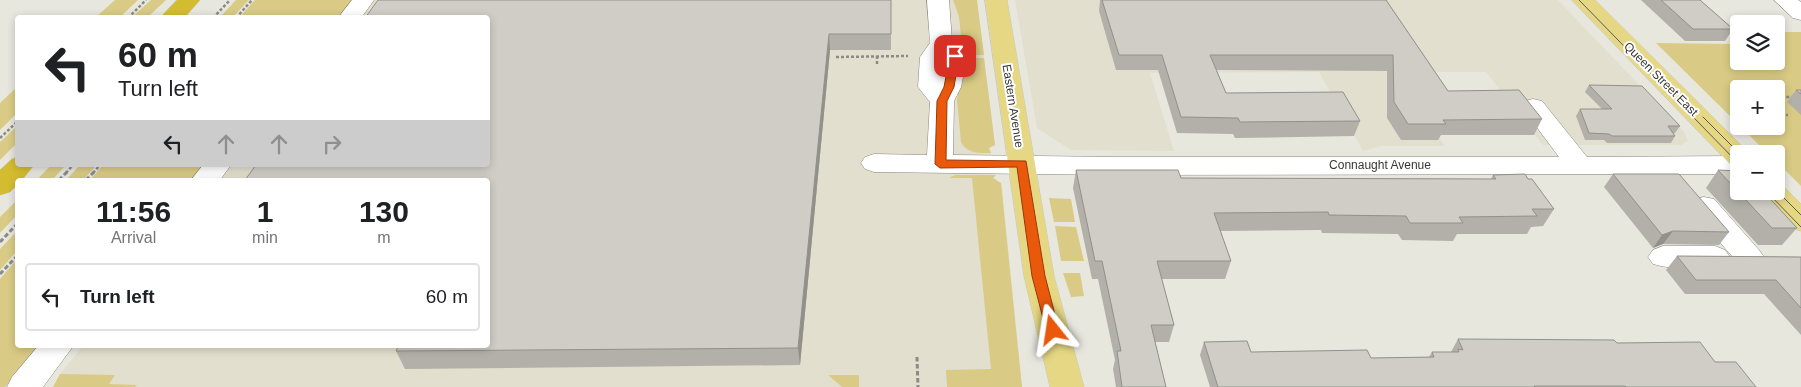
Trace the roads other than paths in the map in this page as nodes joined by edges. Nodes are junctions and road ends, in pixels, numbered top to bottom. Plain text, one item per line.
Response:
1 (363, 0) edge
2 (938, 0) edge
3 (996, 0) edge
4 (1583, 0) edge
5 (1785, 0) edge
6 (1801, 13) edge
7 (351, 15) edge
8 (1533, 106) edge
9 (1730, 149) edge
10 (874, 163) dead end
11 (940, 164) junction
12 (1022, 164) junction
13 (1579, 164) junction
14 (1667, 164) junction
15 (1730, 164) edge
16 (19, 167) edge
17 (216, 167) edge
18 (207, 178) edge
19 (0, 186) edge
20 (1781, 200) edge
21 (1801, 221) edge
22 (1663, 257) dead end
23 (56, 348) edge
24 (24, 387) edge
25 (1068, 387) edge

1 - 7 street
2 - 11 street
3 - 12 main road, Eastern Avenue
4 - 9 main road, Queen Street East
5 - 6 street
8 - 13 street
10 - 11 street, Connaught Avenue
11 - 12 street, Connaught Avenue
12 - 13 street, Connaught Avenue
12 - 25 main road, Eastern Avenue
13 - 14 street, Connaught Avenue
14 - 15 street, Connaught Avenue
14 - 22 street
16 - 19 highway
17 - 18 street
20 - 21 main road
23 - 24 street

